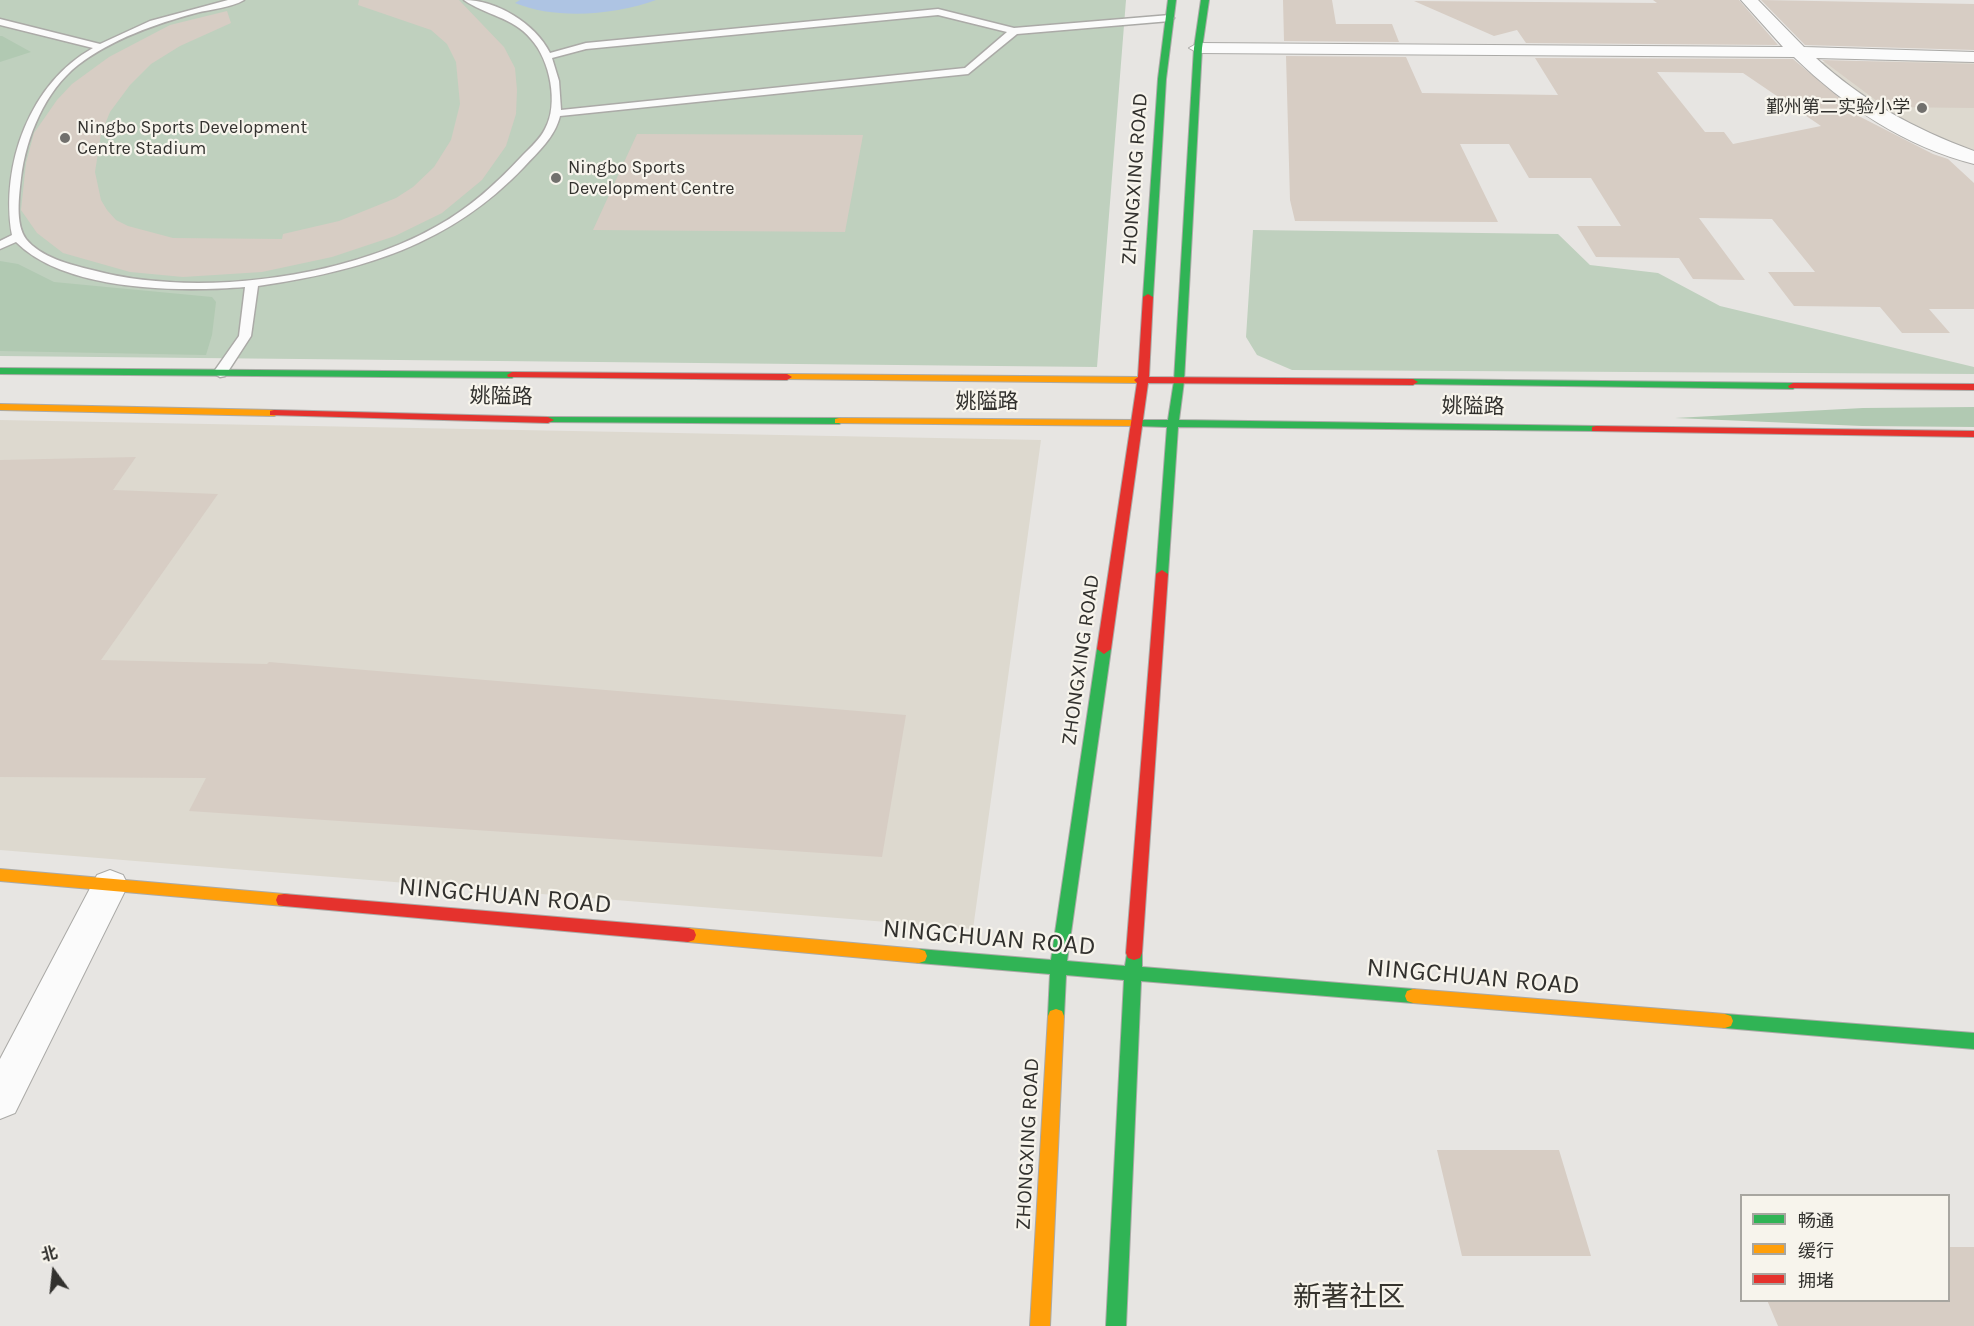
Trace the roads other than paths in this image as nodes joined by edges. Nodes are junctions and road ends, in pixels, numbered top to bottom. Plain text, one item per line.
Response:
1 (240, 0) edge
2 (468, 0) edge
3 (927, 0) edge
4 (1172, 0) edge
5 (1205, 0) edge
6 (1749, 0) edge
7 (938, 12) junction
8 (1170, 18) junction
9 (0, 22) edge
10 (1014, 31) junction
11 (101, 47) junction
12 (1198, 48) junction
13 (1796, 52) junction
14 (549, 56) junction
15 (1974, 57) edge
16 (557, 113) junction
17 (1974, 158) edge
18 (5, 169) dead end
19 (2, 188) dead end
20 (17, 237) junction
21 (0, 246) edge
22 (252, 284) junction
23 (0, 371) edge
24 (220, 373) junction
25 (1179, 381) junction
26 (1143, 382) junction
27 (1974, 387) edge
28 (0, 406) edge
29 (1137, 423) junction
30 (1173, 423) junction
31 (1974, 434) edge
32 (0, 875) edge
33 (110, 885) junction
34 (1058, 968) junction
35 (1132, 974) junction
36 (1974, 1041) edge
37 (0, 1100) edge
38 (1040, 1326) edge
39 (1116, 1326) edge

1 - 11 lane
2 - 14 lane
3 - 7 lane
4 - 8 main road, ZHONGXING ROAD
5 - 12 main road
6 - 13 street
7 - 10 lane
7 - 14 lane
8 - 10 lane
8 - 26 main road, ZHONGXING ROAD
9 - 11 lane
10 - 16 lane
11 - 18 lane
12 - 13 street
12 - 25 main road
13 - 15 street
13 - 17 street
14 - 16 lane
16 - 22 lane
19 - 20 lane
20 - 21 lane
20 - 22 lane
22 - 24 lane
23 - 24 main road, 姚隘路
24 - 26 main road, 姚隘路
25 - 26 main road, 姚隘路
25 - 27 main road, 姚隘路
25 - 30 main road
26 - 29 main road, ZHONGXING ROAD
28 - 29 main road, 姚隘路
29 - 30 main road, 姚隘路
29 - 34 main road, ZHONGXING ROAD
30 - 31 main road, 姚隘路
30 - 35 main road
32 - 33 main road, NINGCHUAN ROAD
33 - 34 main road, NINGCHUAN ROAD
33 - 37 street
34 - 35 main road, NINGCHUAN ROAD
34 - 38 main road, ZHONGXING ROAD
35 - 36 main road, NINGCHUAN ROAD
35 - 39 main road

